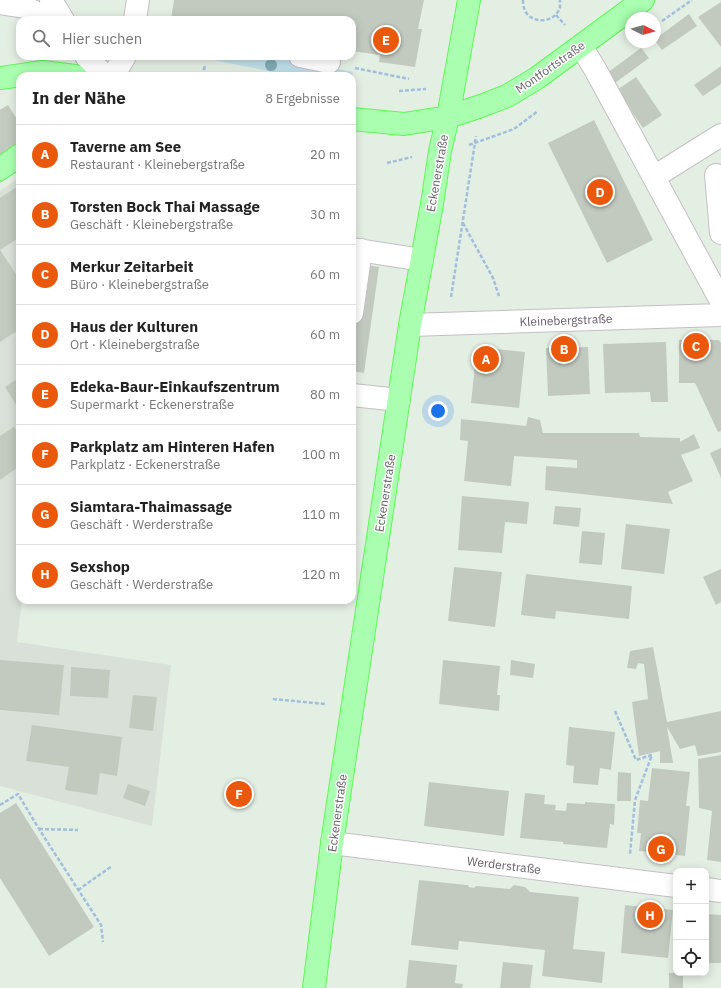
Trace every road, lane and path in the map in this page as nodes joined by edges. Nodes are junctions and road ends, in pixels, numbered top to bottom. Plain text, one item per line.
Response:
1 (51, 0) edge
2 (138, 0) edge
3 (469, 0) edge
4 (523, 0) edge
5 (560, 0) edge
6 (643, 0) edge
7 (692, 0) edge
8 (0, 3) edge
9 (42, 16) edge
10 (61, 16) edge
11 (136, 16) edge
12 (661, 22) dead end
13 (581, 46) junction
14 (90, 60) edge
15 (123, 60) edge
16 (319, 60) edge
17 (329, 62) dead end
18 (205, 64) dead end
19 (372, 71) dead end
20 (102, 72) edge
21 (115, 72) edge
22 (204, 72) edge
23 (16, 76) edge
24 (0, 78) edge
25 (409, 79) dead end
26 (448, 117) junction
27 (356, 118) edge
28 (721, 135) edge
29 (475, 143) dead end
30 (16, 158) edge
31 (0, 169) edge
32 (716, 175) dead end
33 (654, 177) junction
34 (462, 223) junction
35 (721, 233) edge
36 (357, 250) edge
37 (422, 260) junction
38 (356, 263) edge
39 (721, 301) edge
40 (721, 315) edge
41 (507, 322) junction
42 (410, 324) junction
43 (447, 324) junction
44 (356, 395) edge
45 (399, 400) junction
46 (273, 699) dead end
47 (330, 705) dead end
48 (615, 710) dead end
49 (0, 805) edge
50 (39, 829) junction
51 (78, 830) dead end
52 (332, 843) junction
53 (112, 866) dead end
54 (627, 880) junction
55 (673, 886) edge
56 (78, 890) junction
57 (709, 890) edge
58 (721, 891) edge
59 (103, 942) dead end
60 (314, 988) edge

1 - 10 street
2 - 11 street
3 - 26 main road, Eckenerstraße
4 - 5 path
6 - 13 main road, Montfortstraße
7 - 12 path
8 - 9 street
13 - 26 main road, Montfortstraße
13 - 33 street
14 - 20 street
15 - 21 street
16 - 17 street
18 - 22 path
19 - 25 path
23 - 24 main road
26 - 27 main road, Montfortstraße
26 - 37 main road, Eckenerstraße
28 - 33 street
29 - 34 path
30 - 31 main road
32 - 35 street
33 - 39 street
34 - 41 path
34 - 43 path
36 - 37 street
36 - 38 street
37 - 42 main road, Eckenerstraße
40 - 41 street, Kleinebergstraße
41 - 43 street, Kleinebergstraße
42 - 43 street, Kleinebergstraße
42 - 45 main road, Eckenerstraße
44 - 45 street
45 - 52 main road, Eckenerstraße
46 - 47 path
48 - 54 path
49 - 50 path
50 - 51 path
50 - 56 path
52 - 54 street, Werderstraße
52 - 60 main road, Eckenerstraße
53 - 56 path
54 - 55 street, Werderstraße
56 - 59 path
57 - 58 street

